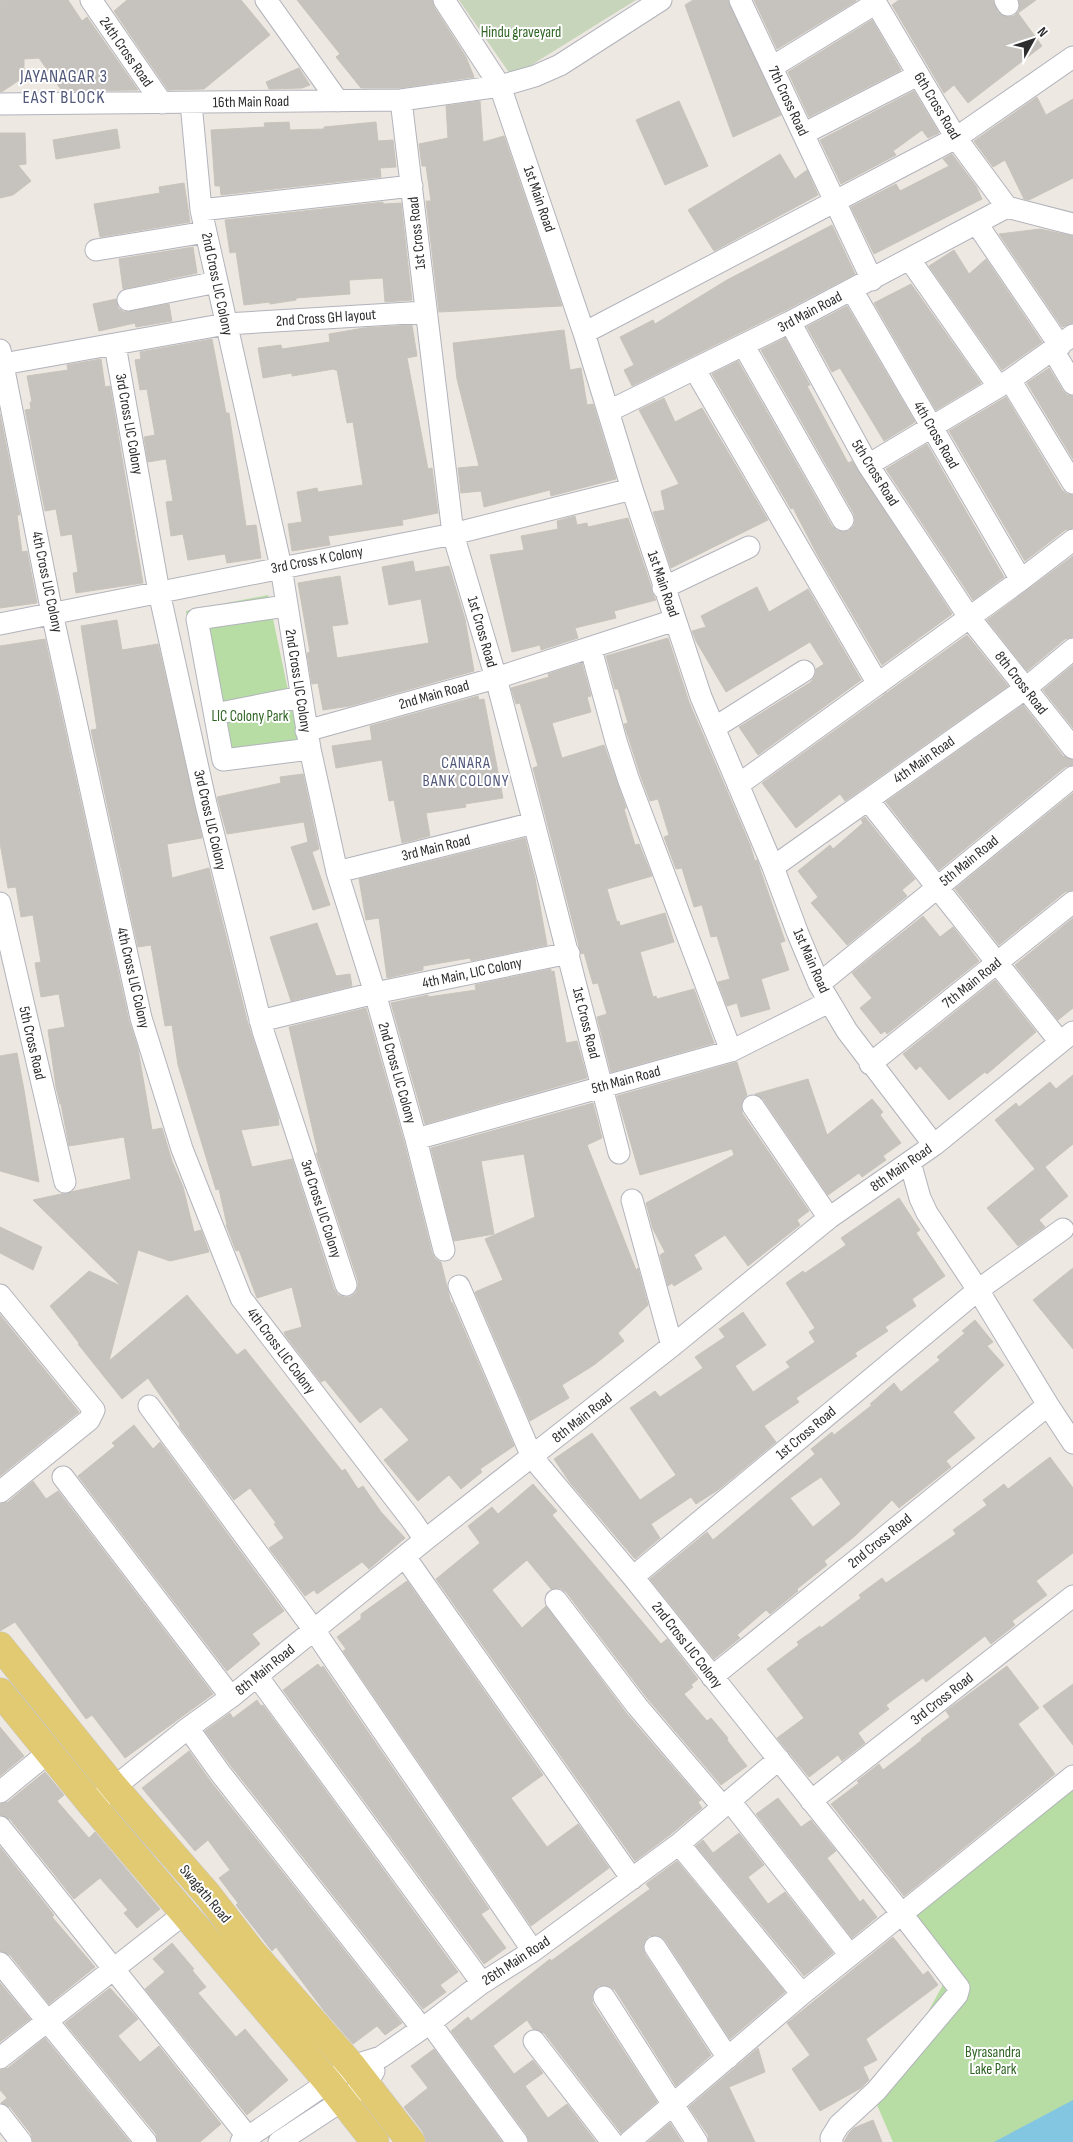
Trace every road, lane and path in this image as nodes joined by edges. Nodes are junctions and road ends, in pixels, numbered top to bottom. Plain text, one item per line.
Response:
1 (91, 0) edge
2 (266, 0) edge
3 (444, 0) edge
4 (661, 0) edge
5 (740, 0) edge
6 (875, 2) edge
7 (1073, 57) edge
8 (772, 67) junction
9 (918, 75) junction
10 (500, 86) junction
11 (401, 100) junction
12 (338, 101) junction
13 (162, 103) junction
14 (191, 103) junction
15 (0, 104) edge
16 (803, 134) junction
17 (956, 138) junction
18 (412, 186) junction
19 (835, 203) junction
20 (1007, 207) junction
21 (201, 210) junction
22 (977, 224) junction
23 (1073, 224) edge
24 (206, 232) junction
25 (96, 250) dead end
26 (910, 260) junction
27 (872, 280) junction
28 (217, 282) junction
29 (852, 290) junction
30 (128, 300) dead end
31 (426, 312) junction
32 (790, 322) junction
33 (226, 324) junction
34 (584, 333) junction
35 (1062, 344) edge
36 (114, 345) junction
37 (744, 346) junction
38 (1, 357) edge
39 (695, 370) junction
40 (1004, 383) junction
41 (1073, 384) edge
42 (609, 411) junction
43 (931, 427) junction
44 (868, 465) junction
45 (1073, 482) edge
46 (632, 490) junction
47 (843, 520) dead end
48 (454, 534) junction
49 (1073, 540) edge
50 (748, 547) dead end
51 (281, 567) junction
52 (1021, 580) junction
53 (664, 588) junction
54 (159, 592) junction
55 (286, 606) junction
56 (52, 613) junction
57 (969, 617) junction
58 (675, 620) junction
59 (0, 624) edge
60 (591, 649) junction
61 (1073, 650) edge
62 (804, 671) dead end
63 (496, 678) junction
64 (878, 684) junction
65 (1026, 688) junction
66 (210, 692) junction
67 (301, 697) junction
68 (182, 698) junction
69 (214, 714) junction
70 (714, 728) junction
71 (308, 740) junction
72 (1073, 748) edge
73 (1073, 777) edge
74 (738, 785) junction
75 (868, 800) junction
76 (534, 823) junction
77 (773, 867) junction
78 (337, 872) junction
79 (937, 888) junction
80 (1073, 902) edge
81 (0, 903) edge
82 (569, 953) junction
83 (996, 964) junction
84 (819, 984) junction
85 (375, 993) junction
86 (829, 1002) junction
87 (260, 1021) junction
88 (1067, 1037) edge
89 (732, 1051) junction
90 (870, 1064) junction
91 (602, 1086) junction
92 (753, 1106) dead end
93 (416, 1139) junction
94 (934, 1145) junction
95 (619, 1153) dead end
96 (910, 1162) junction
97 (65, 1182) dead end
98 (632, 1200) dead end
99 (829, 1218) junction
100 (1062, 1229) dead end
101 (444, 1250) dead end
102 (346, 1285) dead end
103 (460, 1286) dead end
104 (978, 1290) junction
105 (0, 1295) edge
106 (672, 1346) junction
107 (1048, 1405) junction
108 (149, 1406) dead end
109 (1073, 1442) edge
110 (532, 1457) junction
111 (63, 1477) dead end
112 (0, 1492) edge
113 (425, 1540) junction
114 (405, 1557) junction
115 (633, 1577) junction
116 (1073, 1596) edge
117 (556, 1600) dead end
118 (314, 1630) junction
119 (0, 1646) edge
120 (257, 1676) junction
121 (712, 1677) junction
122 (0, 1692) edge
123 (231, 1697) junction
124 (188, 1728) junction
125 (50, 1752) junction
126 (778, 1760) junction
127 (1073, 1776) edge
128 (114, 1787) junction
129 (0, 1792) edge
130 (811, 1801) junction
131 (726, 1804) junction
132 (92, 1805) junction
133 (0, 1828) edge
134 (679, 1844) junction
135 (632, 1878) junction
136 (186, 1913) junction
137 (902, 1914) junction
138 (655, 1947) dead end
139 (533, 1951) junction
140 (850, 1955) junction
141 (0, 1963) edge
142 (113, 1969) junction
143 (482, 1983) junction
144 (802, 1994) junction
145 (604, 1997) dead end
146 (47, 2023) junction
147 (425, 2025) junction
148 (534, 2041) dead end
149 (0, 2058) edge
150 (728, 2058) junction
151 (359, 2076) junction
152 (336, 2091) junction
153 (674, 2105) junction
154 (0, 2115) edge
155 (244, 2140) edge
156 (21, 2142) edge
157 (146, 2142) edge
158 (279, 2142) edge
159 (375, 2142) edge
160 (411, 2142) edge
161 (517, 2142) edge
162 (612, 2142) edge
163 (629, 2142) edge
164 (697, 2142) edge
165 (832, 2142) edge

1 - 13 street, 24th Cross Road
2 - 12 street
3 - 10 street, 1st Main Road
4 - 10 street, 16th Main Road
5 - 8 street, 7th Cross Road
6 - 8 street
6 - 9 street, 6th Cross Road
7 - 17 street
8 - 16 street, 7th Cross Road
9 - 16 street
9 - 17 street, 6th Cross Road
10 - 11 street, 16th Main Road
10 - 34 street, 1st Main Road
11 - 12 street, 16th Main Road
11 - 18 street, 1st Cross Road
12 - 14 street, 16th Main Road
13 - 14 street, 16th Main Road
13 - 15 street, 16th Main Road
14 - 21 street, 2nd Cross LIC Colony
16 - 19 street, 7th Cross Road
17 - 19 street
17 - 20 street, 6th Cross Road
18 - 21 street
18 - 31 street, 1st Cross Road
19 - 27 street, 7th Cross Road
19 - 34 street
20 - 22 street, 3rd Main Road
20 - 23 street
21 - 24 street, 2nd Cross LIC Colony
22 - 26 street, 3rd Main Road
22 - 35 street
24 - 25 street
24 - 28 street, 2nd Cross LIC Colony
26 - 27 street, 3rd Main Road
26 - 40 street
27 - 29 street, 3rd Main Road
28 - 30 street
28 - 33 street, 2nd Cross LIC Colony
29 - 32 street, 3rd Main Road
29 - 43 street, 4th Cross Road
31 - 33 street, 2nd Cross GH layout
31 - 48 street, 1st Cross Road
32 - 37 street, 3rd Main Road
32 - 44 street, 5th Cross Road
33 - 36 street, 2nd Cross GH layout
33 - 51 street, 2nd Cross LIC Colony
34 - 42 street, 1st Main Road
35 - 40 street
35 - 41 street
36 - 38 street, 2nd Cross GH layout
36 - 54 street, 3rd Cross LIC Colony
37 - 39 street, 3rd Main Road
37 - 47 street
38 - 56 street, 4th Cross LIC Colony
39 - 42 street, 3rd Main Road
39 - 64 street
40 - 43 street
40 - 45 street
42 - 46 street, 1st Main Road
43 - 44 street
43 - 52 street, 4th Cross Road
44 - 57 street, 5th Cross Road
46 - 48 street, 3rd Cross K Colony
46 - 53 street, 1st Main Road
48 - 51 street, 3rd Cross K Colony
48 - 63 street, 1st Cross Road
49 - 52 street
50 - 53 street
51 - 54 street, 3rd Cross K Colony
51 - 55 street, 2nd Cross LIC Colony
52 - 57 street
53 - 58 street, 1st Main Road
54 - 56 street, 3rd Cross K Colony
54 - 68 street, 3rd Cross LIC Colony
55 - 66 street
55 - 67 street, 2nd Cross LIC Colony
56 - 59 street, 3rd Cross K Colony
56 - 113 street, 4th Cross LIC Colony
57 - 64 street
57 - 65 street, 8th Cross Road
58 - 60 street, 2nd Main Road
58 - 70 street, 1st Main Road
60 - 63 street, 2nd Main Road
60 - 89 street
61 - 65 street, 4th Main Road
62 - 70 street
63 - 71 street, 2nd Main Road
63 - 76 street, 1st Cross Road
64 - 74 street
65 - 72 street, 8th Cross Road
65 - 75 street, 4th Main Road
66 - 68 street
66 - 69 street
67 - 69 street
67 - 71 street, 2nd Cross LIC Colony
68 - 87 street, 3rd Cross LIC Colony
69 - 71 street, 2nd Main Road
70 - 74 street, 1st Main Road
71 - 78 street, 2nd Cross LIC Colony
73 - 79 street, 5th Main Road
74 - 77 street, 1st Main Road
75 - 77 street, 4th Main Road
75 - 79 street
76 - 78 street, 3rd Main Road
76 - 82 street, 1st Cross Road
77 - 84 street, 1st Main Road
78 - 85 street, 2nd Cross LIC Colony
79 - 83 street
79 - 84 street, 5th Main Road
80 - 83 street, 7th Main Road
81 - 97 street, 5th Cross Road
82 - 85 street, 4th Main, LIC Colony
82 - 91 street, 1st Cross Road
83 - 88 street
83 - 90 street, 7th Main Road
84 - 86 street, 1st Main Road
85 - 87 street, 4th Main, LIC Colony
85 - 93 street, 2nd Cross LIC Colony
86 - 89 street, 5th Main Road
86 - 90 street, 1st Main Road
87 - 102 street, 3rd Cross LIC Colony
88 - 94 street, 8th Main Road
89 - 91 street, 5th Main Road
90 - 94 street, 1st Main Road
91 - 93 street, 5th Main Road
91 - 95 street, 1st Cross Road
92 - 99 street
93 - 101 street, 2nd Cross LIC Colony
94 - 96 street, 8th Main Road
96 - 99 street, 8th Main Road
96 - 104 street
98 - 106 street
99 - 106 street, 8th Main Road
100 - 104 street, 1st Cross Road
103 - 110 street, 2nd Cross LIC Colony
104 - 107 street
104 - 115 street, 1st Cross Road
105 - 112 street
106 - 110 street, 8th Main Road
107 - 109 street
107 - 121 street, 2nd Cross Road
108 - 118 street
110 - 113 street, 8th Main Road
110 - 115 street, 2nd Cross LIC Colony
111 - 123 street
113 - 114 street, 8th Main Road
114 - 118 street, 8th Main Road
114 - 135 street
115 - 121 street, 2nd Cross LIC Colony
116 - 130 street, 3rd Cross Road
117 - 131 street
118 - 120 street, 8th Main Road
118 - 139 street
119 - 128 main road, Swagath Road
120 - 123 street, 8th Main Road
120 - 143 street
121 - 126 street, 2nd Cross LIC Colony
122 - 125 main road, Swagath Road
123 - 124 street, 8th Main Road
124 - 128 street, 8th Main Road
124 - 147 street
125 - 129 street
125 - 132 main road, Swagath Road
126 - 130 street, 2nd Cross LIC Colony
126 - 131 street, 26th Main Road
127 - 137 street
128 - 132 street, 8th Main Road
128 - 151 main road, Swagath Road
130 - 137 street, 2nd Cross LIC Colony
131 - 134 street, 26th Main Road
131 - 140 street
132 - 136 main road, Swagath Road
133 - 142 street
134 - 135 street, 26th Main Road
134 - 144 street
135 - 139 street, 26th Main Road
136 - 142 street
136 - 152 main road, Swagath Road
137 - 140 street
137 - 165 street, 2nd Cross LIC Colony
138 - 150 street
139 - 143 street, 26th Main Road
140 - 144 street
141 - 146 street
142 - 146 street
142 - 155 street
143 - 147 street, 26th Main Road
144 - 150 street
145 - 153 street
146 - 149 street
146 - 157 street
147 - 151 street, 26th Main Road
147 - 161 street
148 - 162 street
150 - 153 street
151 - 152 street, 26th Main Road
151 - 160 main road, Swagath Road
152 - 155 street, 26th Main Road
152 - 158 street, 26th Main Road
152 - 159 main road, Swagath Road
153 - 163 street
153 - 164 street
154 - 156 street

